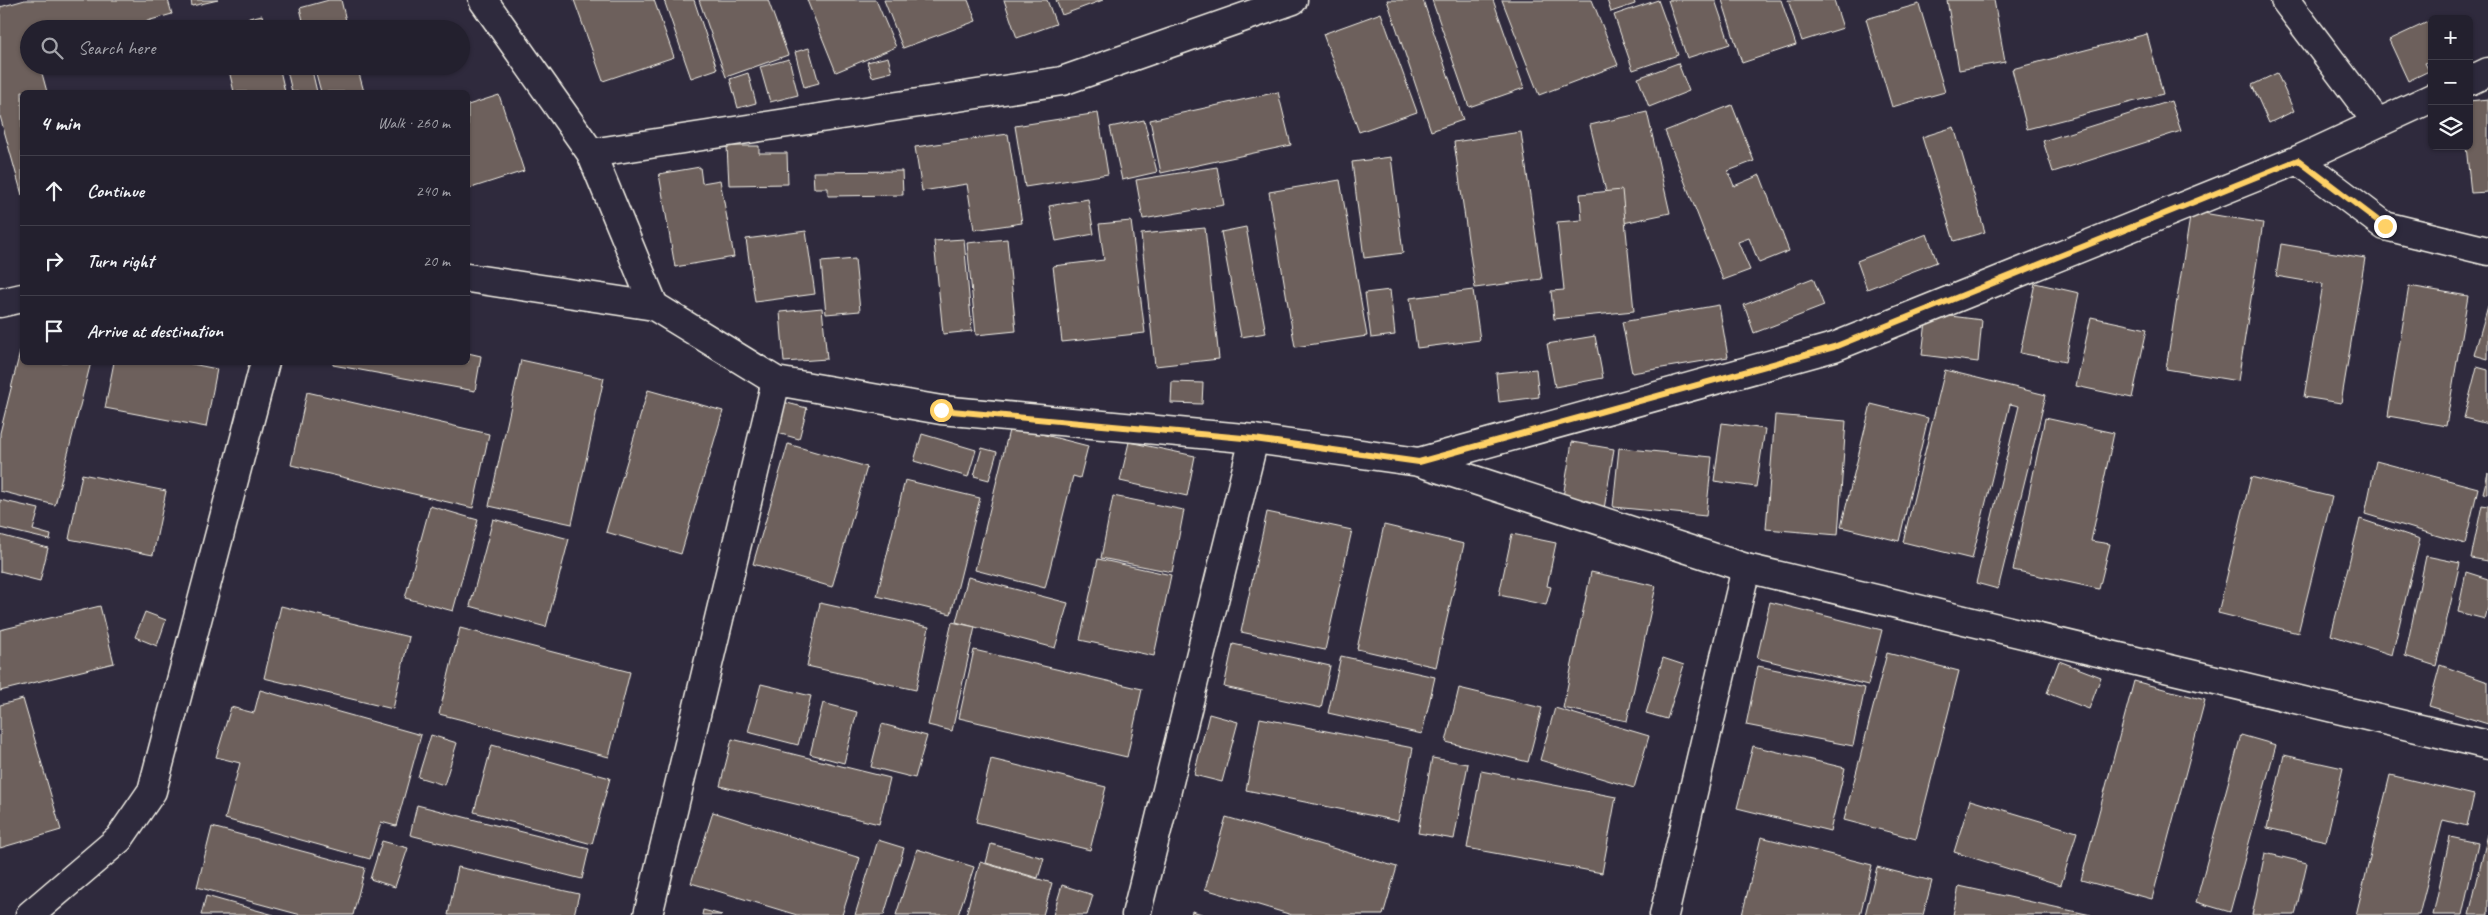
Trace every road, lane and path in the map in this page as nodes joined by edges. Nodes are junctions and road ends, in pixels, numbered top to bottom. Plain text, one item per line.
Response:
1 (483, 0) edge
2 (1293, 0) edge
3 (2285, 0) edge
4 (2488, 72) edge
5 (2473, 79) edge
6 (2428, 100) edge
7 (2378, 122) junction
8 (590, 153) junction
9 (2298, 160) junction
10 (2488, 251) edge
11 (470, 278) edge
12 (20, 298) edge
13 (0, 303) edge
14 (654, 306) junction
15 (264, 365) edge
16 (776, 382) junction
17 (1254, 439) junction
18 (1419, 462) junction
19 (1746, 568) junction
20 (2488, 745) edge
21 (30, 915) edge
22 (648, 915) edge
23 (1136, 915) edge
24 (1664, 915) edge

1 - 8 street
2 - 8 street
3 - 7 street
4 - 5 street
6 - 7 street
7 - 9 street
8 - 14 street
9 - 10 street
9 - 18 street
11 - 14 street
12 - 13 street
14 - 16 street
15 - 21 street
16 - 17 street
16 - 22 street
17 - 18 street
17 - 23 street
18 - 19 street
19 - 20 street
19 - 24 street

